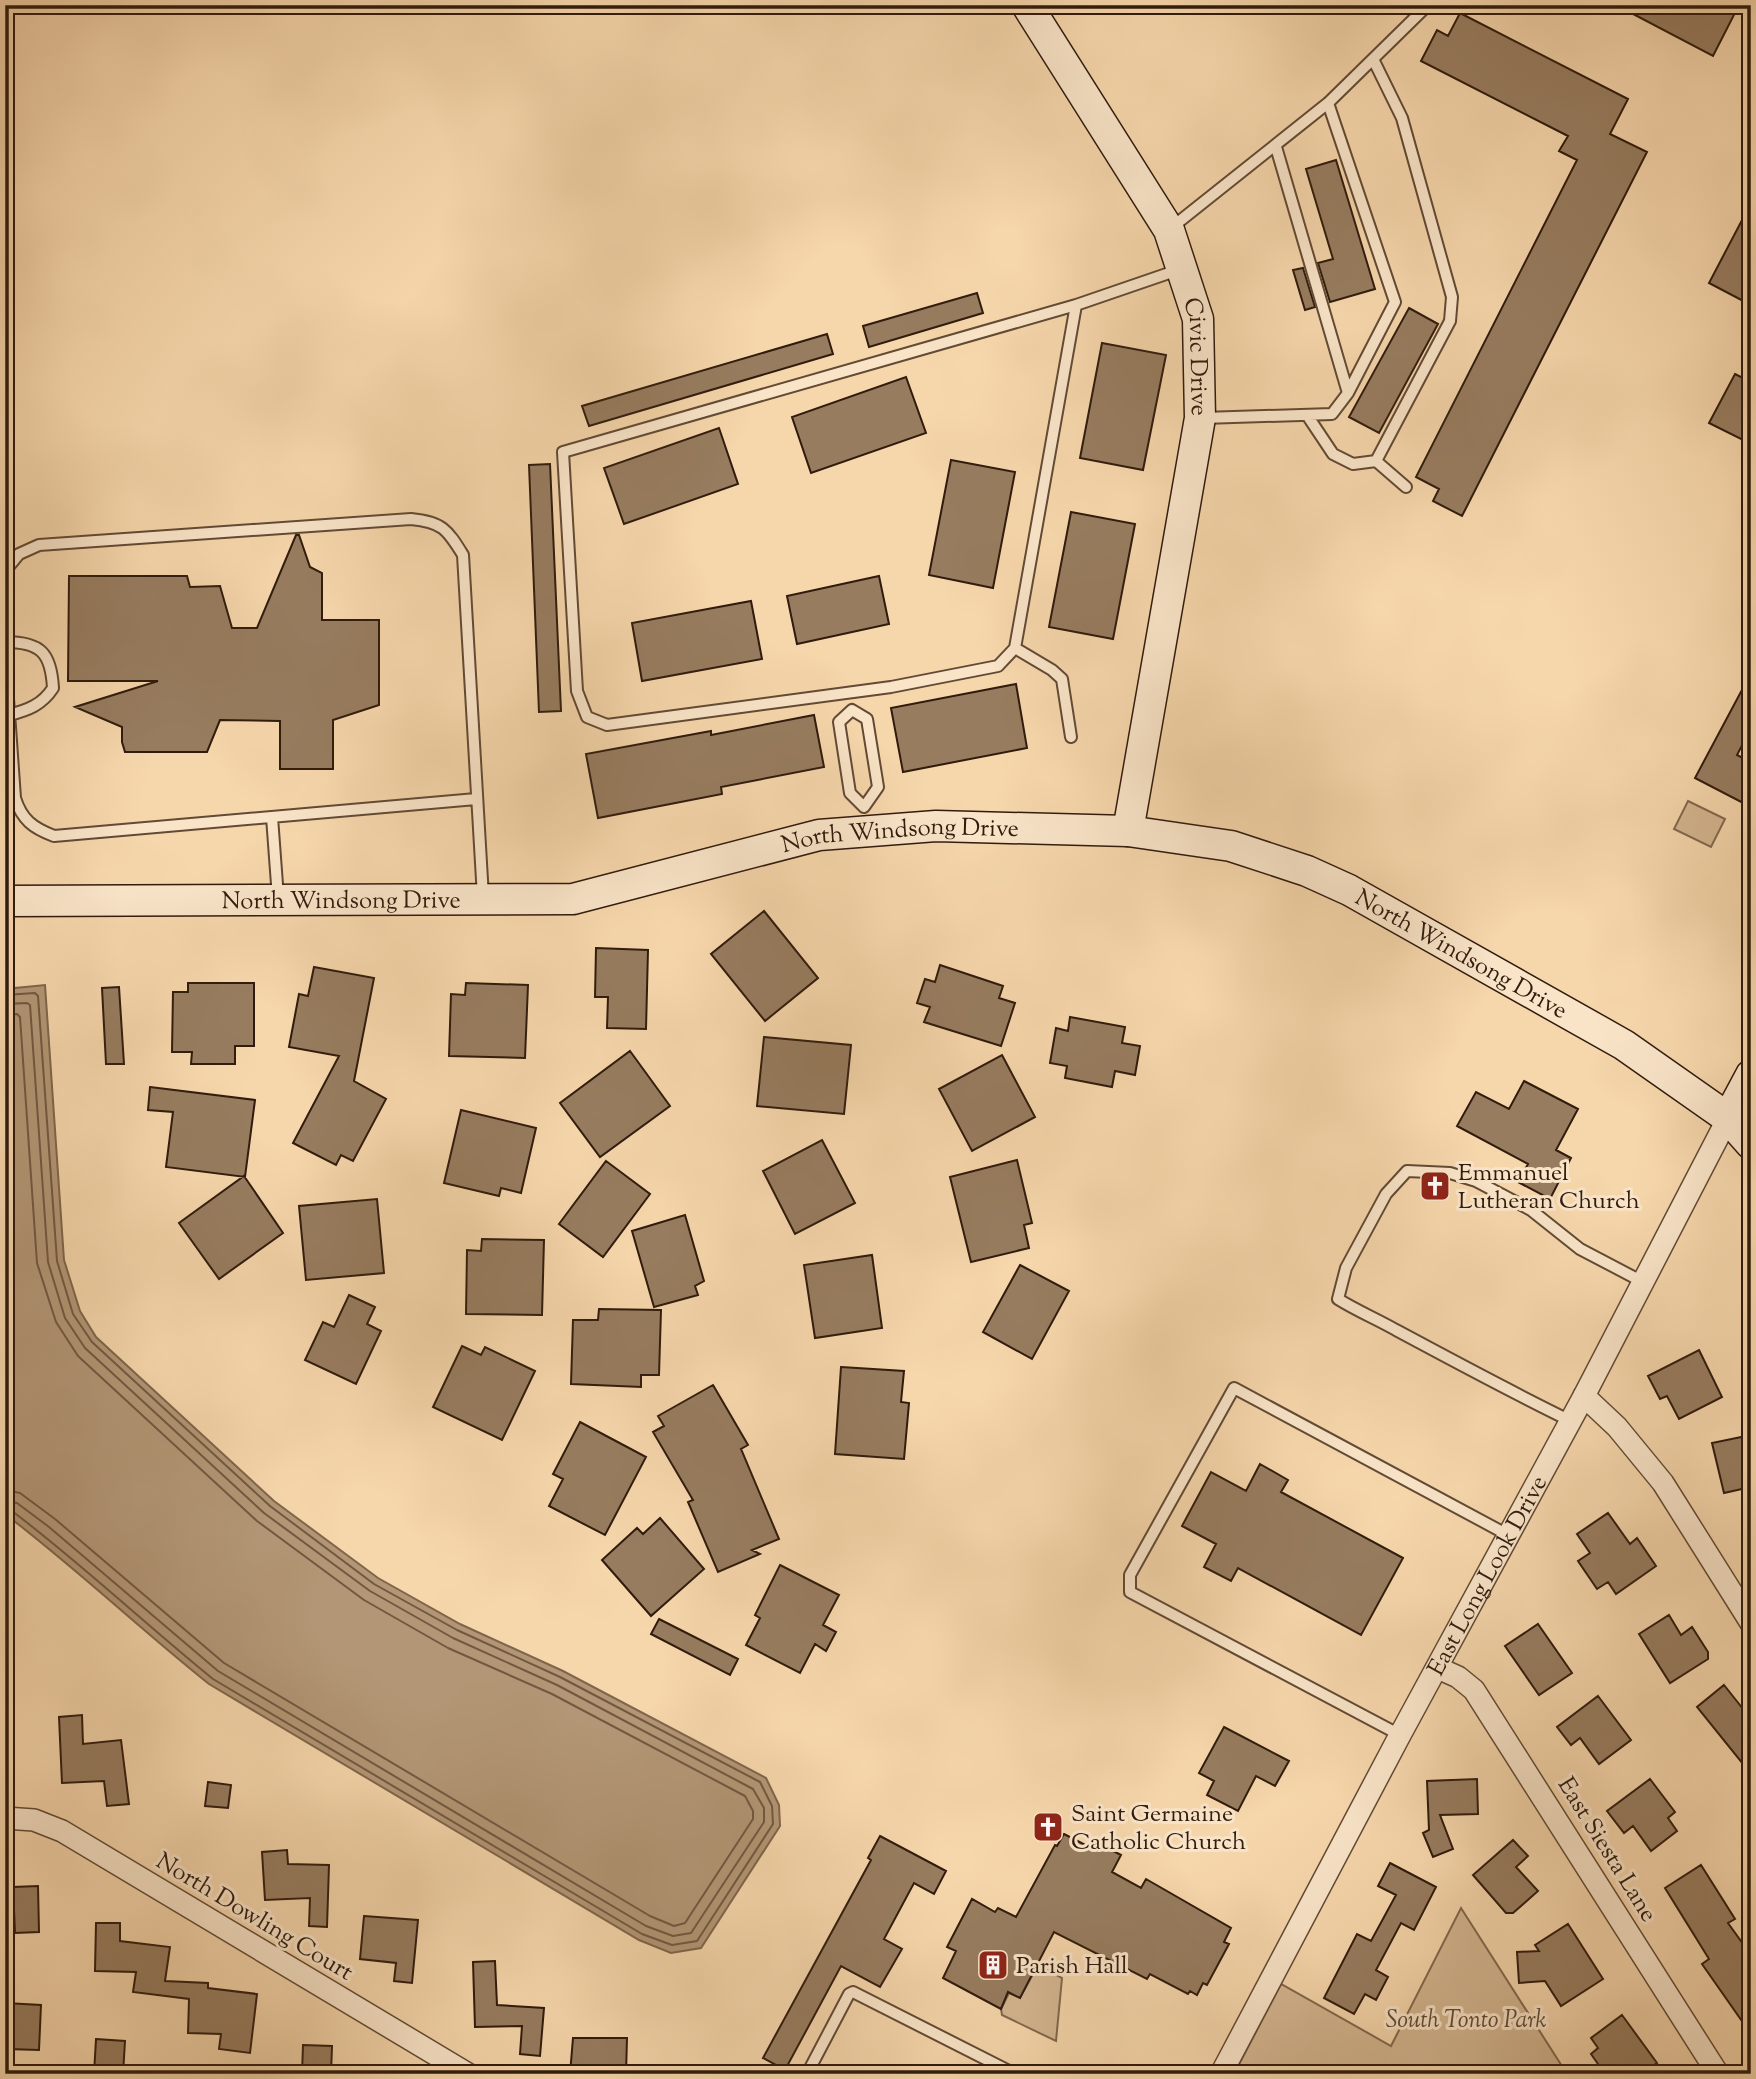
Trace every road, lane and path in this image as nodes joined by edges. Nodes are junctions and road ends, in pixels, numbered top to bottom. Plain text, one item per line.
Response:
1 (1027, 5) edge
2 (1428, 5) edge
3 (1373, 59) junction
4 (1328, 103) junction
5 (1276, 147) junction
6 (1169, 230) junction
7 (1182, 269) junction
8 (1076, 305) junction
9 (1348, 393) junction
10 (1307, 415) junction
11 (1200, 418) junction
12 (1377, 461) junction
13 (1406, 487) dead end
14 (5, 571) edge
15 (5, 642) edge
16 (1015, 648) junction
17 (5, 656) edge
18 (848, 693) junction
19 (852, 710) junction
20 (9, 715) junction
21 (1071, 737) dead end
22 (476, 799) junction
23 (272, 817) junction
24 (864, 819) junction
25 (1128, 831) junction
26 (278, 900) junction
27 (483, 900) junction
28 (5, 901) edge
29 (1751, 1075) edge
30 (1728, 1118) junction
31 (1751, 1144) edge
32 (1643, 1282) junction
33 (1584, 1396) junction
34 (1571, 1421) junction
35 (1508, 1535) junction
36 (1751, 1623) edge
37 (1438, 1668) junction
38 (1400, 1735) junction
39 (8, 1818) edge
40 (468, 2074) edge
41 (807, 2074) edge
42 (1015, 2074) edge
43 (1221, 2074) edge
44 (1718, 2074) edge

1 - 6 street, Civic Drive
2 - 3 lane
3 - 4 lane
3 - 12 lane
4 - 5 lane
4 - 9 lane
5 - 6 lane
5 - 9 lane
6 - 7 street, Civic Drive
7 - 8 lane
7 - 11 street, Civic Drive
8 - 16 lane
8 - 18 lane
9 - 10 lane
10 - 11 lane
10 - 12 lane
11 - 25 street, Civic Drive
12 - 13 lane
14 - 22 lane
15 - 20 lane
16 - 18 lane
16 - 21 lane
17 - 20 lane
18 - 19 lane
19 - 24 lane
19 - 24 lane
20 - 23 lane
22 - 23 lane
22 - 27 lane
23 - 26 lane
24 - 25 street, North Windsong Drive
24 - 27 street, North Windsong Drive
25 - 30 street, North Windsong Drive
26 - 27 street, North Windsong Drive
26 - 28 street, North Windsong Drive
29 - 30 street, East Long Look Drive
30 - 31 street, North Windsong Drive
30 - 32 street, East Long Look Drive
32 - 33 street, East Long Look Drive
32 - 34 lane
33 - 34 street, East Long Look Drive
33 - 36 street
34 - 35 street, East Long Look Drive
35 - 37 street, East Long Look Drive
35 - 38 lane
37 - 38 street, East Long Look Drive
37 - 44 street, East Siesta Lane
38 - 43 street, East Long Look Drive
39 - 40 street, North Dowling Court
41 - 42 lane

